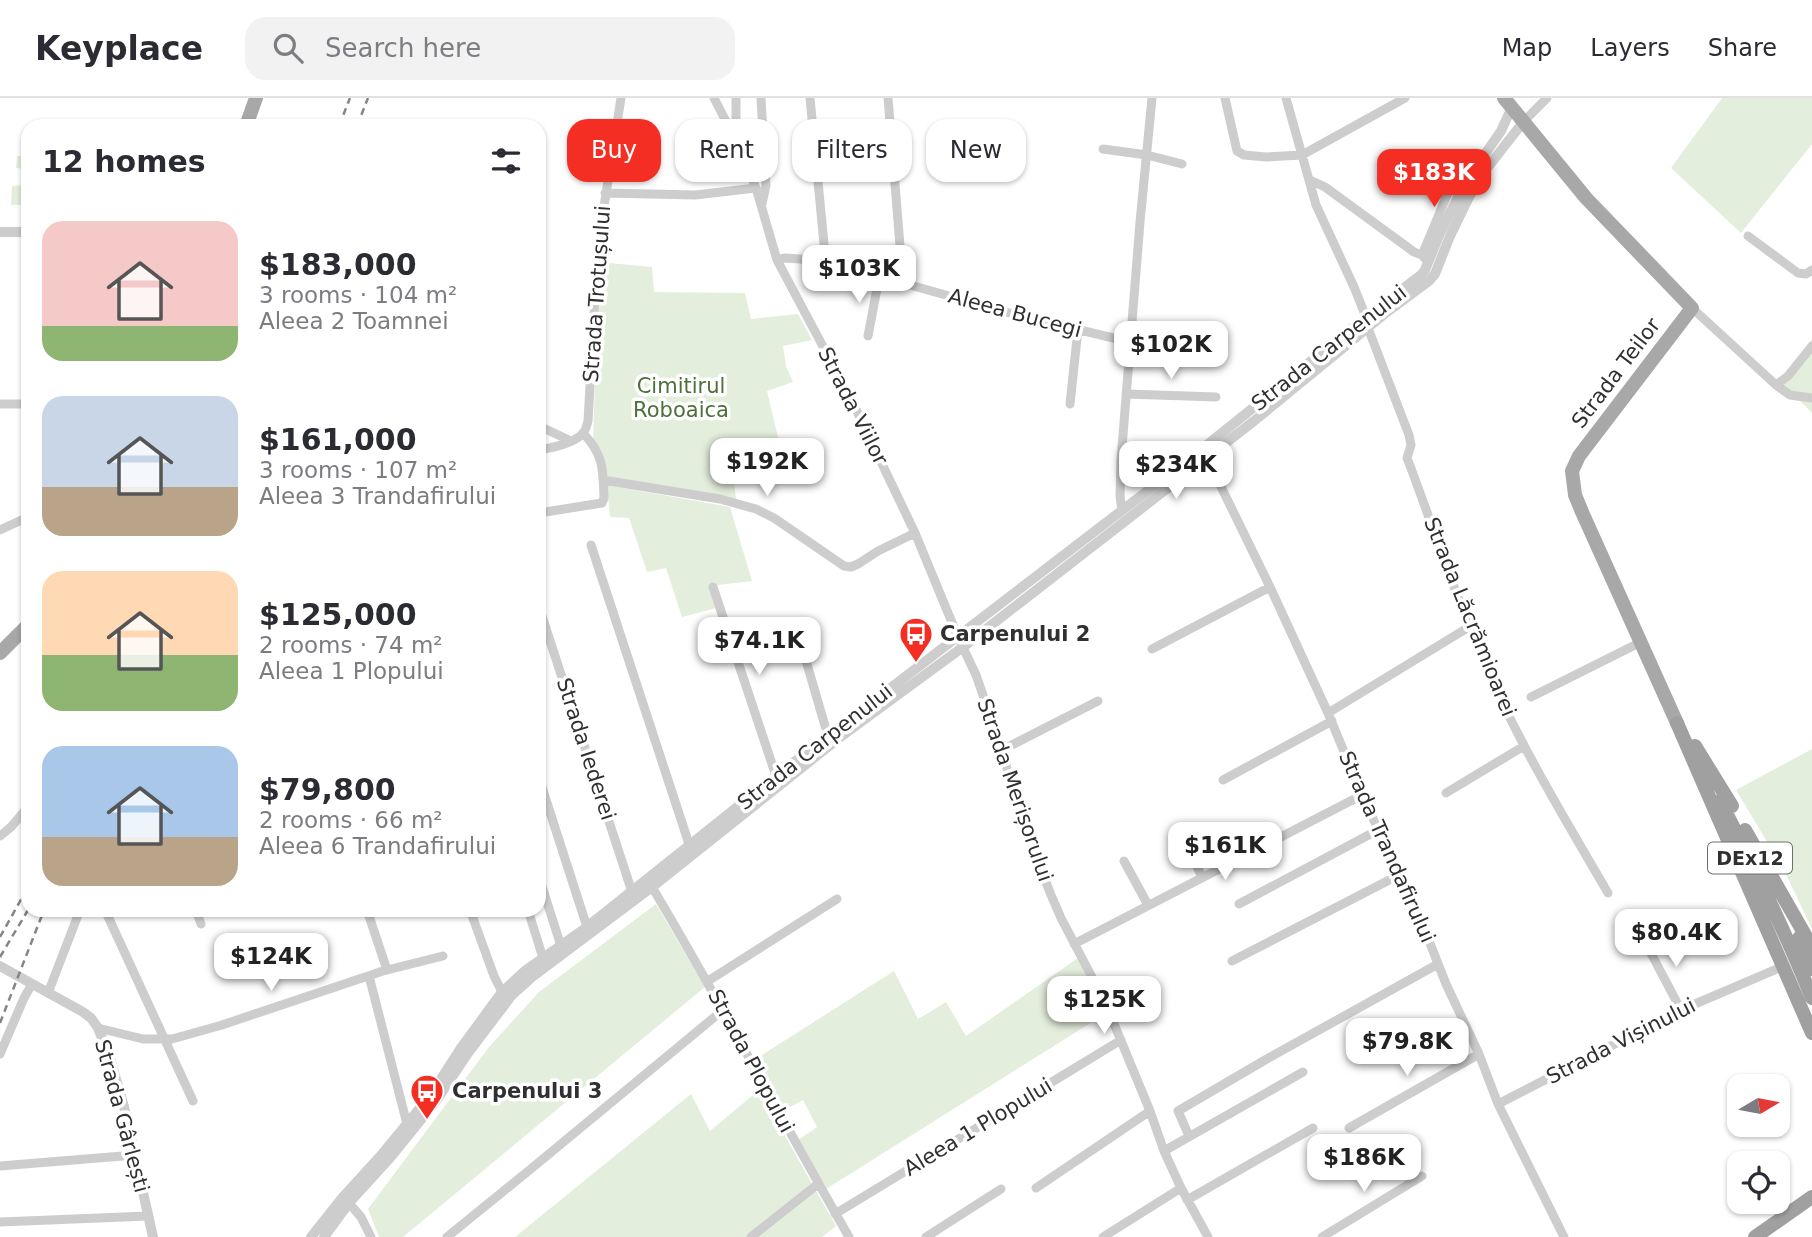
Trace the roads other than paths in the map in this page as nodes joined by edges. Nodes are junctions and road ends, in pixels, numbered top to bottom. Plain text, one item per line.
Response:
1 (257, 98) edge
2 (621, 98) edge
3 (714, 98) edge
4 (736, 98) edge
5 (761, 98) edge
6 (810, 98) edge
7 (888, 98) edge
8 (1152, 98) edge
9 (1225, 98) edge
10 (1286, 98) edge
11 (1405, 98) edge
12 (1547, 98) edge
13 (1511, 101) edge
14 (249, 119) edge
15 (725, 119) edge
16 (736, 119) edge
17 (1524, 121) junction
18 (1102, 149) dead end
19 (1147, 155) junction
20 (1302, 155) junction
21 (1182, 164) dead end
22 (1455, 176) dead end
23 (1310, 180) junction
24 (753, 182) edge
25 (756, 188) junction
26 (605, 193) junction
27 (762, 204) junction
28 (0, 232) edge
29 (21, 232) edge
30 (1748, 236) dead end
31 (1425, 258) junction
32 (777, 260) junction
33 (826, 265) junction
34 (1812, 270) edge
35 (879, 278) junction
36 (903, 283) junction
37 (1692, 308) junction
38 (1367, 322) junction
39 (1078, 329) junction
40 (869, 336) dead end
41 (1130, 342) junction
42 (1812, 346) edge
43 (1776, 386) junction
44 (1126, 394) junction
45 (1216, 397) dead end
46 (1812, 398) edge
47 (0, 404) edge
48 (21, 404) edge
49 (1070, 404) dead end
50 (546, 429) edge
51 (583, 433) junction
52 (571, 441) junction
53 (546, 449) edge
54 (1207, 458) junction
55 (603, 480) junction
56 (1122, 510) junction
57 (546, 512) edge
58 (21, 520) edge
59 (0, 530) edge
60 (915, 533) junction
61 (591, 545) dead end
62 (713, 587) dead end
63 (1270, 587) junction
64 (1469, 627) junction
65 (546, 628) edge
66 (21, 632) edge
67 (798, 633) dead end
68 (961, 642) junction
69 (1641, 642) junction
70 (1152, 649) dead end
71 (0, 653) edge
72 (1531, 696) dead end
73 (1098, 701) dead end
74 (1330, 717) junction
75 (1677, 723) junction
76 (830, 735) junction
77 (1524, 746) junction
78 (1002, 750) junction
79 (776, 776) junction
80 (1223, 780) dead end
81 (1446, 793) dead end
82 (1362, 795) junction
83 (546, 800) edge
84 (1735, 812) junction
85 (21, 815) edge
86 (1378, 830) junction
87 (1181, 834) dead end
88 (0, 836) edge
89 (689, 844) junction
90 (1124, 861) dead end
91 (1399, 875) junction
92 (1202, 877) junction
93 (652, 887) junction
94 (632, 892) junction
95 (1608, 893) dead end
96 (546, 899) edge
97 (837, 899) dead end
98 (1239, 904) dead end
99 (1148, 905) junction
100 (77, 917) edge
101 (108, 917) edge
102 (198, 917) edge
103 (369, 917) edge
104 (473, 917) edge
105 (530, 917) edge
106 (201, 924) dead end
107 (587, 927) junction
108 (1645, 942) dead end
109 (1074, 944) junction
110 (561, 946) junction
111 (1812, 947) edge
112 (443, 956) dead end
113 (544, 958) junction
114 (1232, 961) dead end
115 (1438, 964) junction
116 (0, 966) edge
117 (1784, 966) junction
118 (1812, 969) edge
119 (387, 970) junction
120 (369, 976) junction
121 (708, 981) junction
122 (32, 984) junction
123 (502, 992) junction
124 (48, 993) junction
125 (1812, 998) edge
126 (723, 1010) junction
127 (1681, 1010) junction
128 (98, 1028) junction
129 (1812, 1033) edge
130 (164, 1040) junction
131 (1121, 1040) junction
132 (0, 1054) edge
133 (1479, 1054) junction
134 (1303, 1072) dead end
135 (193, 1101) dead end
136 (1498, 1104) junction
137 (1150, 1111) junction
138 (407, 1124) junction
139 (1313, 1128) dead end
140 (1349, 1128) dead end
141 (1189, 1136) junction
142 (1164, 1151) junction
143 (135, 1155) junction
144 (0, 1166) edge
145 (1423, 1175) dead end
146 (818, 1184) junction
147 (1036, 1188) dead end
148 (1181, 1188) junction
149 (1001, 1189) dead end
150 (1812, 1197) edge
151 (1187, 1200) junction
152 (349, 1203) junction
153 (1809, 1209) edge
154 (835, 1214) junction
155 (148, 1216) junction
156 (0, 1222) edge
157 (153, 1237) edge
158 (312, 1237) edge
159 (324, 1237) edge
160 (371, 1237) edge
161 (447, 1237) edge
162 (751, 1237) edge
163 (849, 1237) edge
164 (926, 1237) edge
165 (1103, 1237) edge
166 (1208, 1237) edge
167 (1322, 1237) edge
168 (1564, 1237) edge
169 (1756, 1237) edge

1 - 14 main road
2 - 26 street, Strada Trotușului
3 - 15 street, Strada Viilor
4 - 16 street
5 - 27 street
6 - 33 street
7 - 36 street
8 - 19 street
9 - 20 street
10 - 20 street, Strada Lăcrămioarei
11 - 20 street
12 - 17 street
13 - 17 main road
13 - 31 street, Strada Carpenului
17 - 37 main road
17 - 38 street, Strada Carpenului
18 - 19 street
19 - 21 street
19 - 41 street
20 - 23 street, Strada Lăcrămioarei
22 - 31 street
23 - 31 street
23 - 38 street, Strada Lăcrămioarei
24 - 25 street, Strada Viilor
25 - 26 street
25 - 27 street, Strada Viilor
26 - 51 street, Strada Trotușului
27 - 32 street, Strada Viilor
28 - 29 street
30 - 34 street
31 - 38 street, Strada Carpenului
32 - 33 street, Aleea Bucegi
32 - 60 street, Strada Viilor
33 - 35 street, Aleea Bucegi
35 - 36 street, Aleea Bucegi
35 - 40 street
36 - 39 street, Aleea Bucegi
37 - 43 street
37 - 69 main road, Strada Teilor
38 - 54 street, Strada Carpenului
38 - 56 street, Strada Carpenului
38 - 64 street, Strada Lăcrămioarei
39 - 41 street, Aleea Bucegi
39 - 49 street
41 - 44 street
42 - 43 street
43 - 46 street
44 - 45 street
44 - 56 street
47 - 48 street
50 - 52 street
51 - 52 street
51 - 55 street
52 - 53 street
54 - 63 street, Strada Trandafirului
54 - 68 street, Strada Carpenului
55 - 57 street
55 - 60 street
56 - 68 street, Strada Carpenului
58 - 59 street
60 - 68 street, Strada Viilor
61 - 89 street
62 - 79 street
63 - 70 street
63 - 74 street, Strada Trandafirului
64 - 74 street
64 - 77 street, Strada Lăcrămioarei
65 - 94 street, Strada Iederei
66 - 71 main road
67 - 76 street
68 - 76 street, Strada Carpenului
68 - 78 street, Strada Merișorului
68 - 93 street, Strada Carpenului
69 - 72 street
69 - 75 main road, Strada Teilor
73 - 78 street
74 - 80 street
74 - 82 street, Strada Trandafirului
75 - 84 highway, DEx12
75 - 117 highway
75 - 125 highway, DEx12
76 - 79 street, Strada Carpenului
77 - 81 street
77 - 95 street, Strada Lăcrămioarei
78 - 109 street, Strada Merișorului
79 - 89 street, Strada Carpenului
82 - 86 street, Strada Trandafirului
82 - 92 street
83 - 107 street
84 - 111 highway
84 - 118 highway, DEx12
85 - 88 street
86 - 91 street, Strada Trandafirului
86 - 98 street
87 - 92 street
89 - 94 street, Strada Carpenului
90 - 99 street
91 - 114 street
91 - 115 street, Strada Trandafirului
92 - 99 street
93 - 121 street, Strada Plopului
93 - 152 street, Strada Carpenului
94 - 107 street, Strada Carpenului
96 - 110 street
97 - 121 street
99 - 109 street
100 - 124 street
101 - 130 street
102 - 106 street
103 - 119 street
104 - 123 street
105 - 113 street
107 - 110 street, Strada Carpenului
108 - 127 street
109 - 131 street, Strada Merișorului
110 - 113 street, Strada Carpenului
112 - 119 street
113 - 123 street, Strada Carpenului
115 - 133 street, Strada Trandafirului
115 - 141 street
116 - 122 street, Strada Gârlești
117 - 127 street, Strada Vișinului
117 - 129 highway
119 - 120 street
120 - 130 street
120 - 138 street
121 - 126 street, Strada Plopului
122 - 124 street, Strada Gârlești
122 - 132 street
123 - 138 street, Strada Carpenului
124 - 128 street, Strada Gârlești
126 - 146 street, Strada Plopului
126 - 161 street
127 - 136 street, Strada Vișinului
128 - 130 street
128 - 143 street, Strada Gârlești
130 - 135 street
131 - 137 street, Strada Merișorului
131 - 154 street, Aleea 1 Plopului
133 - 136 street, Strada Trandafirului
133 - 140 street
134 - 141 street
136 - 168 street, Strada Trandafirului
137 - 142 street, Strada Merișorului
137 - 147 street
138 - 158 street, Strada Carpenului
139 - 151 street
141 - 142 street
142 - 148 street, Strada Merișorului
143 - 144 street
143 - 155 street, Strada Gârlești
145 - 167 street
146 - 154 street, Strada Plopului
146 - 162 street
148 - 151 street, Strada Merișorului
148 - 165 street
149 - 164 street
150 - 169 highway
151 - 166 street, Strada Merișorului
152 - 159 street, Strada Carpenului
152 - 160 street
153 - 169 highway
154 - 163 street, Strada Plopului
155 - 156 street
155 - 157 street, Strada Gârlești

